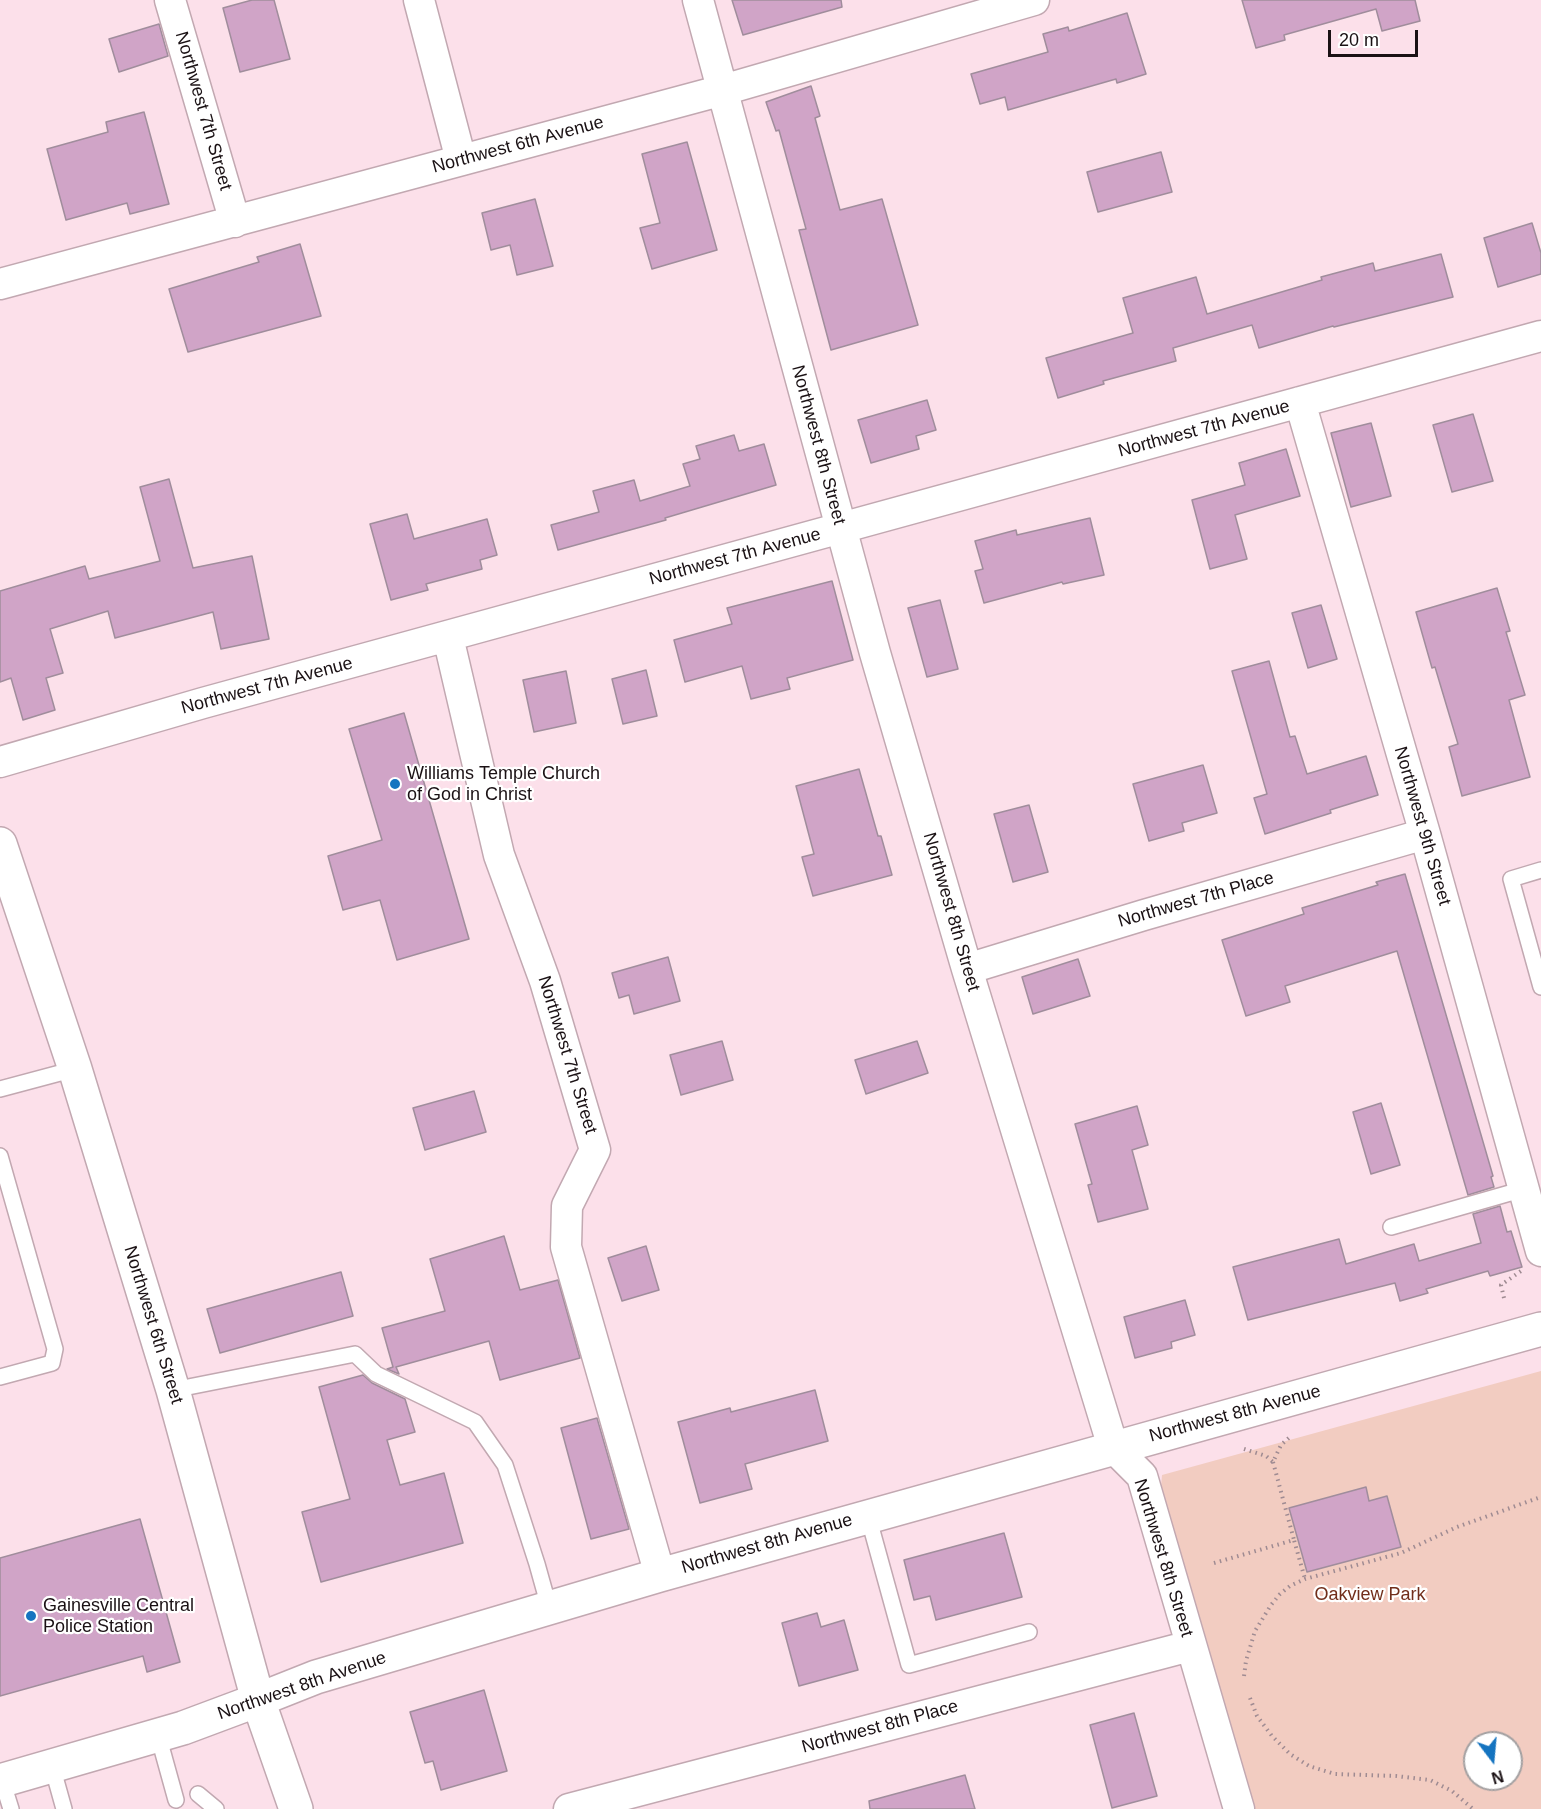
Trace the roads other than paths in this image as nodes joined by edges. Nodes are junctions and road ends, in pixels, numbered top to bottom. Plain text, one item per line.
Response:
1 (170, 0) edge
2 (418, 0) edge
3 (698, 0) edge
4 (1034, 0) edge
5 (723, 90) junction
6 (461, 160) junction
7 (235, 222) junction
8 (0, 284) edge
9 (1541, 336) edge
10 (1300, 402) junction
11 (841, 528) junction
12 (448, 637) junction
13 (0, 762) edge
14 (1425, 834) junction
15 (0, 844) edge
16 (1541, 870) edge
17 (967, 969) junction
18 (1541, 987) edge
19 (75, 1069) junction
20 (0, 1089) edge
21 (0, 1156) edge
22 (1524, 1189) junction
23 (1391, 1227) dead end
24 (1541, 1251) edge
25 (1541, 1329) edge
26 (0, 1377) edge
27 (173, 1390) junction
28 (1113, 1447) junction
29 (868, 1516) junction
30 (660, 1575) junction
31 (549, 1607) junction
32 (1029, 1632) dead end
33 (1190, 1646) junction
34 (258, 1700) junction
35 (158, 1735) junction
36 (52, 1766) junction
37 (4, 1790) edge
38 (198, 1794) dead end
39 (176, 1800) dead end
40 (64, 1809) edge
41 (216, 1809) edge
42 (296, 1809) edge
43 (569, 1809) edge
44 (1239, 1809) edge

1 - 7 street, Northwest 7th Street
2 - 6 street
3 - 5 street, Northwest 8th Street
4 - 5 street, Northwest 6th Avenue
5 - 6 street, Northwest 6th Avenue
5 - 11 street, Northwest 8th Street
6 - 7 street, Northwest 6th Avenue
7 - 8 street, Northwest 6th Avenue
9 - 10 street, Northwest 7th Avenue
10 - 11 street, Northwest 7th Avenue
10 - 14 street, Northwest 9th Street
11 - 12 street, Northwest 7th Avenue
11 - 17 street, Northwest 8th Street
12 - 13 street, Northwest 7th Avenue
12 - 30 street, Northwest 7th Street
14 - 17 street, Northwest 7th Place
14 - 22 street, Northwest 9th Street
15 - 19 street, Northwest 6th Street
16 - 18 lane
17 - 28 street, Northwest 8th Street
19 - 20 lane
19 - 27 street, Northwest 6th Street
21 - 26 lane
22 - 23 lane
22 - 24 street, Northwest 9th Street
25 - 28 street, Northwest 8th Avenue
27 - 31 lane
27 - 34 street, Northwest 6th Street
28 - 29 street, Northwest 8th Avenue
28 - 33 street, Northwest 8th Street
29 - 30 street, Northwest 8th Avenue
29 - 32 lane
30 - 31 street, Northwest 8th Avenue
31 - 34 street, Northwest 8th Avenue
33 - 43 street, Northwest 8th Place
33 - 44 street, Northwest 8th Street
34 - 35 street, Northwest 8th Avenue
34 - 42 street, Northwest 6th Street
35 - 36 street, Northwest 8th Avenue
35 - 39 lane
36 - 37 street, Northwest 8th Avenue
36 - 40 lane
38 - 41 lane

